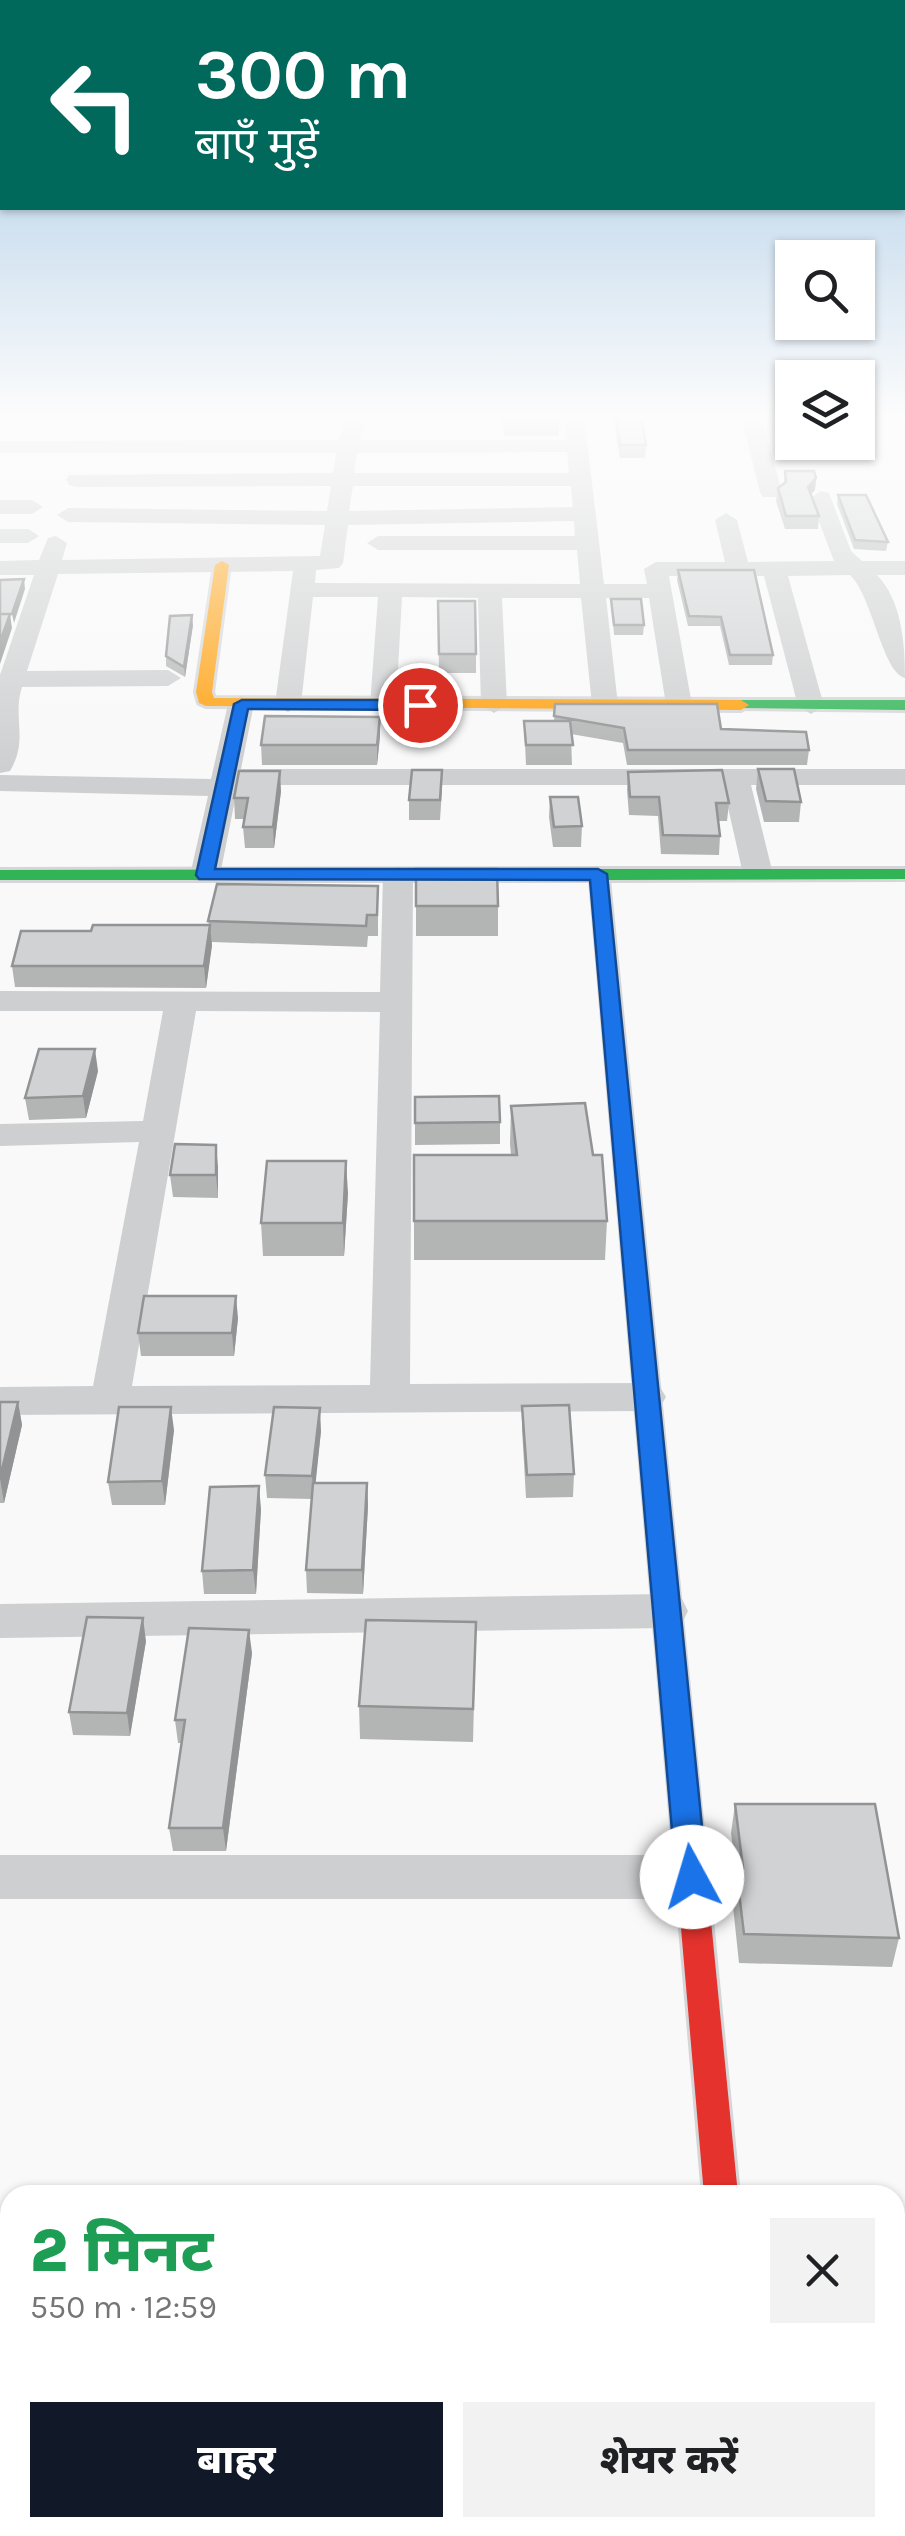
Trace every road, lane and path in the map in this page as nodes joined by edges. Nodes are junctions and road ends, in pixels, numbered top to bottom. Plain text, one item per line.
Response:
1 (60, 534) edge
2 (336, 534) edge
3 (587, 534) edge
4 (730, 534) edge
5 (833, 534) edge
6 (0, 536) edge
7 (28, 536) dead end
8 (336, 543) junction
9 (588, 543) junction
10 (48, 564) junction
11 (222, 565) junction
12 (0, 568) edge
13 (774, 568) junction
14 (854, 568) junction
15 (905, 568) edge
16 (738, 569) junction
17 (656, 571) junction
18 (304, 577) junction
19 (490, 589) junction
20 (390, 590) junction
21 (593, 590) junction
22 (905, 670) edge
23 (168, 678) dead end
24 (5, 694) edge
25 (242, 704) junction
26 (288, 704) junction
27 (383, 705) junction
28 (494, 705) junction
29 (678, 705) junction
30 (905, 705) edge
31 (605, 706) junction
32 (811, 706) junction
33 (0, 765) edge
34 (736, 777) junction
35 (905, 777) edge
36 (225, 782) junction
37 (0, 783) edge
38 (598, 874) junction
39 (758, 874) junction
40 (905, 874) edge
41 (205, 875) junction
42 (0, 876) edge
43 (398, 876) junction
44 (0, 1001) edge
45 (181, 1002) junction
46 (395, 1002) junction
47 (159, 1131) junction
48 (0, 1134) edge
49 (646, 1397) junction
50 (390, 1399) junction
51 (110, 1400) junction
52 (0, 1401) edge
53 (666, 1611) junction
54 (0, 1622) edge
55 (0, 1877) edge
56 (692, 1877) junction
57 (720, 2185) edge

1 - 10 street
2 - 8 street
3 - 9 street
4 - 16 street
5 - 14 street
6 - 7 street
8 - 9 street
8 - 18 street
9 - 21 street
10 - 11 street
10 - 12 street
10 - 24 street
11 - 18 street
11 - 25 street
13 - 14 street
13 - 16 street
13 - 32 street
14 - 15 street
14 - 22 street
16 - 17 street
17 - 21 street
17 - 29 street
18 - 20 street
18 - 26 street
19 - 20 street
19 - 21 street
19 - 28 street
20 - 27 street
21 - 31 street
23 - 24 street
24 - 33 street
25 - 26 street
25 - 36 street
26 - 27 street
27 - 28 street
28 - 31 street
29 - 31 street
29 - 32 street
30 - 32 street
34 - 35 street
34 - 36 street
34 - 39 street
36 - 37 street
36 - 41 street
38 - 39 street
38 - 43 street
38 - 49 street
39 - 40 street
41 - 42 street
41 - 43 street
43 - 46 street
44 - 45 street
45 - 46 street
45 - 47 street
46 - 50 street
47 - 48 street
47 - 51 street
49 - 50 street
49 - 53 street
50 - 51 street
51 - 52 street
53 - 54 street
53 - 56 street
55 - 56 street
56 - 57 street

